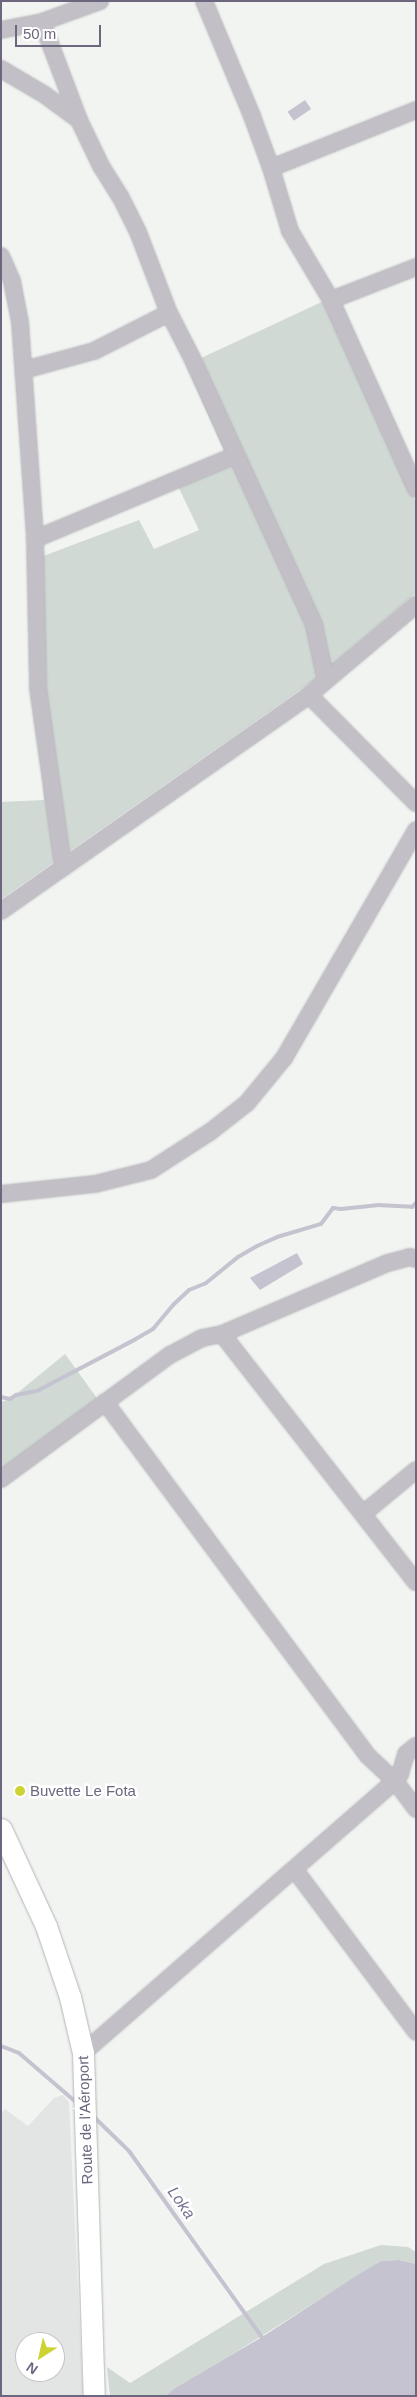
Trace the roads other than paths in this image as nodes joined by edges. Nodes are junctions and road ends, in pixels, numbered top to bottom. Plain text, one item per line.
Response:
1 (100, 1) edge
2 (204, 1) edge
3 (42, 22) junction
4 (1, 30) edge
5 (1, 69) edge
6 (416, 110) edge
7 (79, 120) junction
8 (271, 168) junction
9 (1, 256) edge
10 (416, 267) edge
11 (331, 300) junction
12 (169, 313) junction
13 (24, 370) junction
14 (236, 455) junction
15 (416, 489) edge
16 (35, 539) junction
17 (416, 605) edge
18 (326, 681) junction
19 (309, 695) junction
20 (416, 802) edge
21 (416, 830) edge
22 (63, 867) junction
23 (1, 911) edge
24 (1, 1194) edge
25 (416, 1259) edge
26 (222, 1334) junction
27 (105, 1402) junction
28 (416, 1470) edge
29 (1, 1479) edge
30 (364, 1513) junction
31 (416, 1582) edge
32 (416, 1746) edge
33 (395, 1781) junction
34 (416, 1809) edge
35 (1, 1829) edge
36 (295, 1870) junction
37 (416, 2032) edge
38 (83, 2054) junction
39 (94, 2396) edge

1 - 3 street
2 - 8 street
3 - 4 street
3 - 7 street
5 - 7 street
6 - 8 street
7 - 12 street
8 - 11 street
9 - 13 street
10 - 11 street
11 - 15 street
12 - 13 street
12 - 14 street
13 - 16 street
14 - 16 street
14 - 18 street
16 - 22 street
17 - 18 street
18 - 19 street
19 - 20 street
19 - 22 street
21 - 24 street
22 - 23 street
25 - 26 street
26 - 27 street
26 - 30 street
27 - 29 street
27 - 33 street
28 - 30 street
30 - 31 street
32 - 33 street
33 - 34 street
33 - 36 street
35 - 38 main road, Route de l'Aéroport
36 - 37 street
36 - 38 street
38 - 39 main road, Route de l'Aéroport

